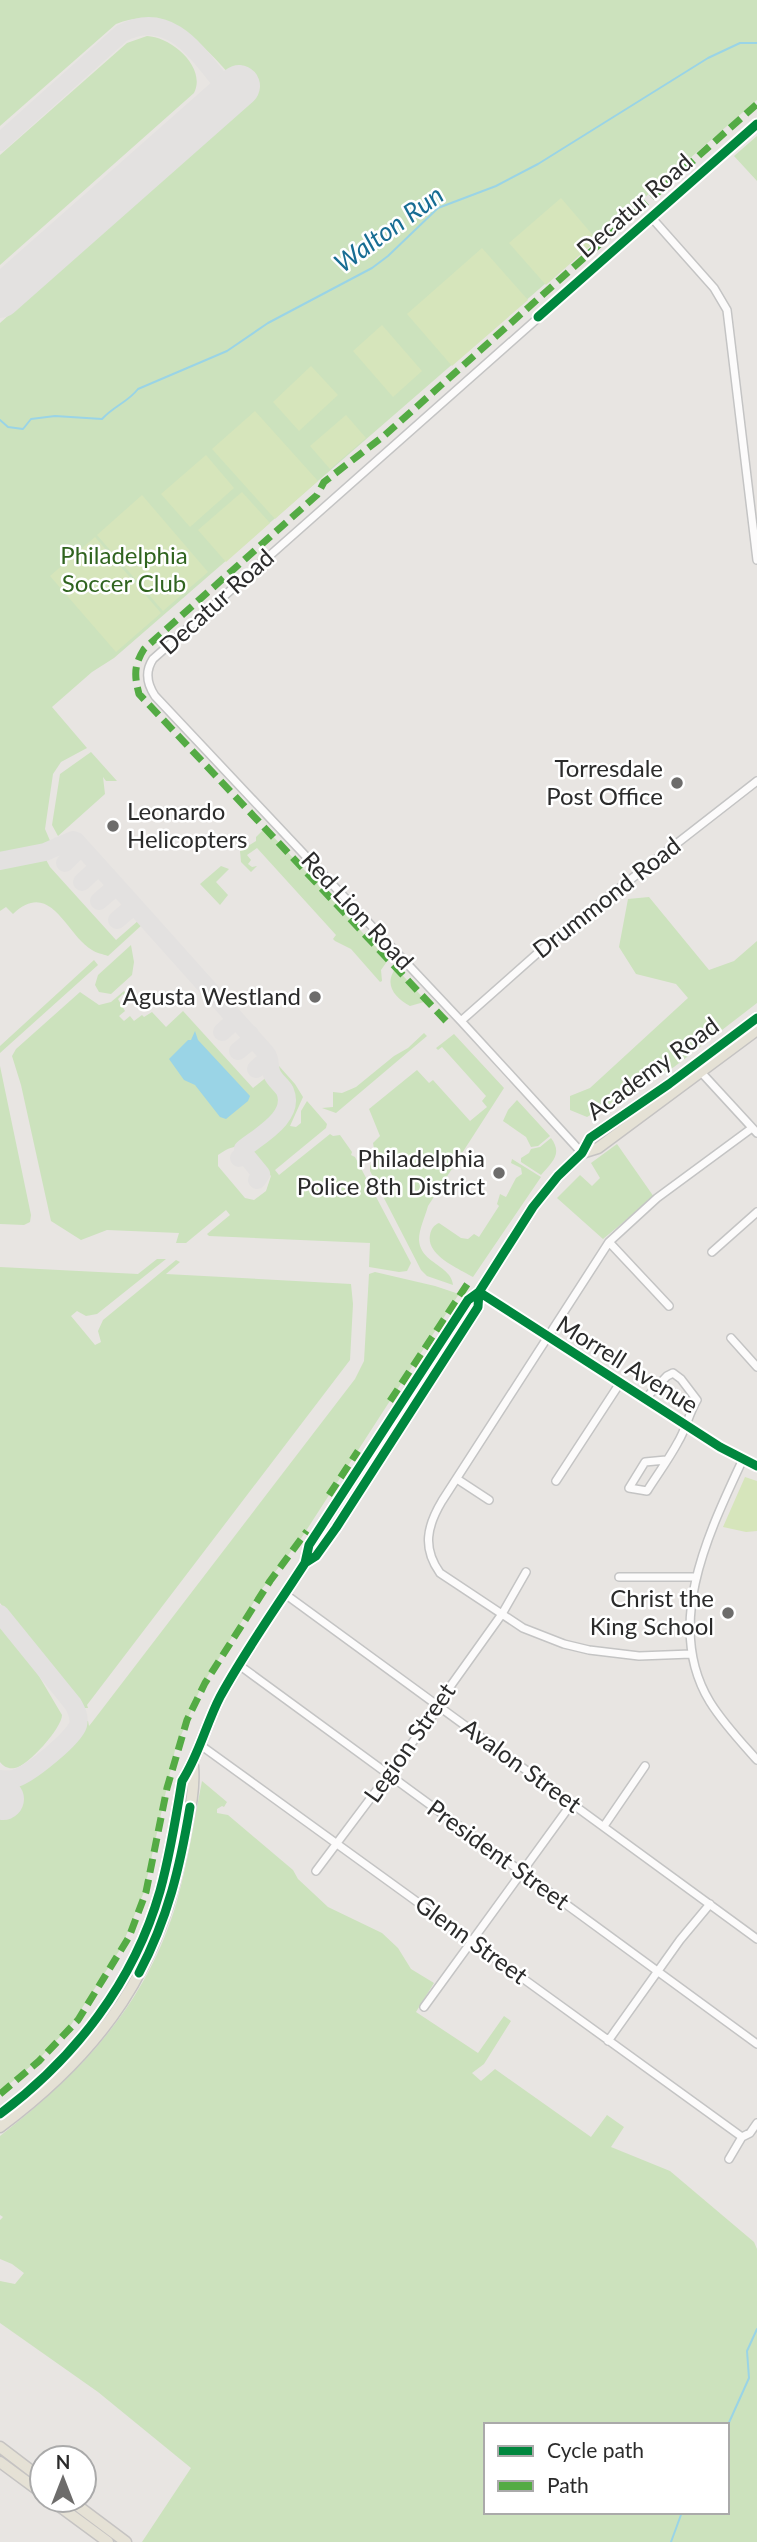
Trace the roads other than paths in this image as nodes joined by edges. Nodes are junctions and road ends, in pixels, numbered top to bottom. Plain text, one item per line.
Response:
1 (757, 124) edge
2 (651, 217) junction
3 (757, 560) edge
4 (150, 662) joint
5 (757, 781) edge
6 (757, 1018) edge
7 (461, 1021) junction
8 (757, 1030) edge
9 (698, 1068) junction
10 (755, 1130) edge
11 (582, 1153) junction
12 (757, 1212) edge
13 (609, 1242) junction
14 (712, 1252) dead end
15 (479, 1292) junction
16 (669, 1306) dead end
17 (548, 1338) junction
18 (732, 1338) dead end
19 (757, 1367) edge
20 (620, 1383) junction
21 (645, 1399) junction
22 (685, 1425) junction
23 (743, 1459) junction
24 (666, 1460) junction
25 (757, 1466) edge
26 (457, 1479) junction
27 (556, 1481) dead end
28 (489, 1500) dead end
29 (526, 1572) dead end
30 (619, 1577) dead end
31 (696, 1577) junction
32 (285, 1594) junction
33 (502, 1614) junction
34 (691, 1654) junction
35 (239, 1665) junction
36 (439, 1707) junction
37 (199, 1744) junction
38 (757, 1760) edge
39 (193, 1765) junction
40 (645, 1766) dead end
41 (388, 1775) junction
42 (572, 1803) junction
43 (604, 1826) junction
44 (338, 1843) junction
45 (316, 1871) dead end
46 (522, 1872) junction
47 (710, 1903) junction
48 (757, 1938) edge
49 (472, 1941) junction
50 (658, 1971) junction
51 (424, 2007) dead end
52 (608, 2040) junction
53 (757, 2044) edge
54 (0, 2114) edge
55 (757, 2123) edge
56 (0, 2127) edge
57 (742, 2137) junction
58 (729, 2159) dead end
59 (0, 2447) edge
60 (0, 2462) edge
61 (28, 2468) edge
62 (28, 2483) edge
63 (70, 2514) edge
64 (89, 2514) edge
65 (108, 2542) edge
66 (126, 2542) edge

1 - 2 street, Decatur Road
2 - 3 street
2 - 4 street, Decatur Road
4 - 7 street, Red Lion Road
5 - 7 street, Drummond Road
6 - 9 main road, Academy Road
7 - 11 street, Red Lion Road
8 - 9 main road, Academy Road
9 - 10 street
9 - 11 main road, Academy Road
10 - 13 street
11 - 15 main road, Academy Road
12 - 14 street
13 - 16 street
13 - 17 street
15 - 17 street, Morrell Avenue
15 - 32 main road, Academy Road
17 - 20 street, Morrell Avenue
17 - 26 street
18 - 19 street
20 - 21 street, Morrell Avenue
20 - 27 street
21 - 22 street, Morrell Avenue
21 - 22 street, Morrell Avenue
22 - 23 street, Morrell Avenue
22 - 24 street
23 - 25 street, Morrell Avenue
23 - 31 street
24 - 24 street
26 - 28 street
26 - 33 street
29 - 33 street, Legion Street
30 - 31 street
31 - 34 street
32 - 35 main road, Academy Road
32 - 36 street, Avalon Street
33 - 34 street
33 - 36 street, Legion Street
34 - 38 street
35 - 37 main road, Academy Road
35 - 41 street, President Street
36 - 41 street, Legion Street
36 - 42 street, Avalon Street
37 - 39 main road, Academy Road
37 - 44 street, Glenn Street
39 - 54 main road, Academy Road
39 - 56 main road, Academy Road
40 - 43 street
41 - 44 street, Legion Street
41 - 46 street, President Street
42 - 43 street, Avalon Street
42 - 46 street
43 - 47 street, Avalon Street
44 - 45 street, Legion Street
44 - 49 street, Glenn Street
46 - 49 street
46 - 50 street, President Street
47 - 48 street, Avalon Street
47 - 50 street
49 - 51 street
49 - 52 street, Glenn Street
50 - 52 street
50 - 53 street, President Street
52 - 57 street, Glenn Street
55 - 57 street
57 - 58 street
59 - 61 main road
60 - 62 main road
63 - 65 main road
64 - 66 main road

